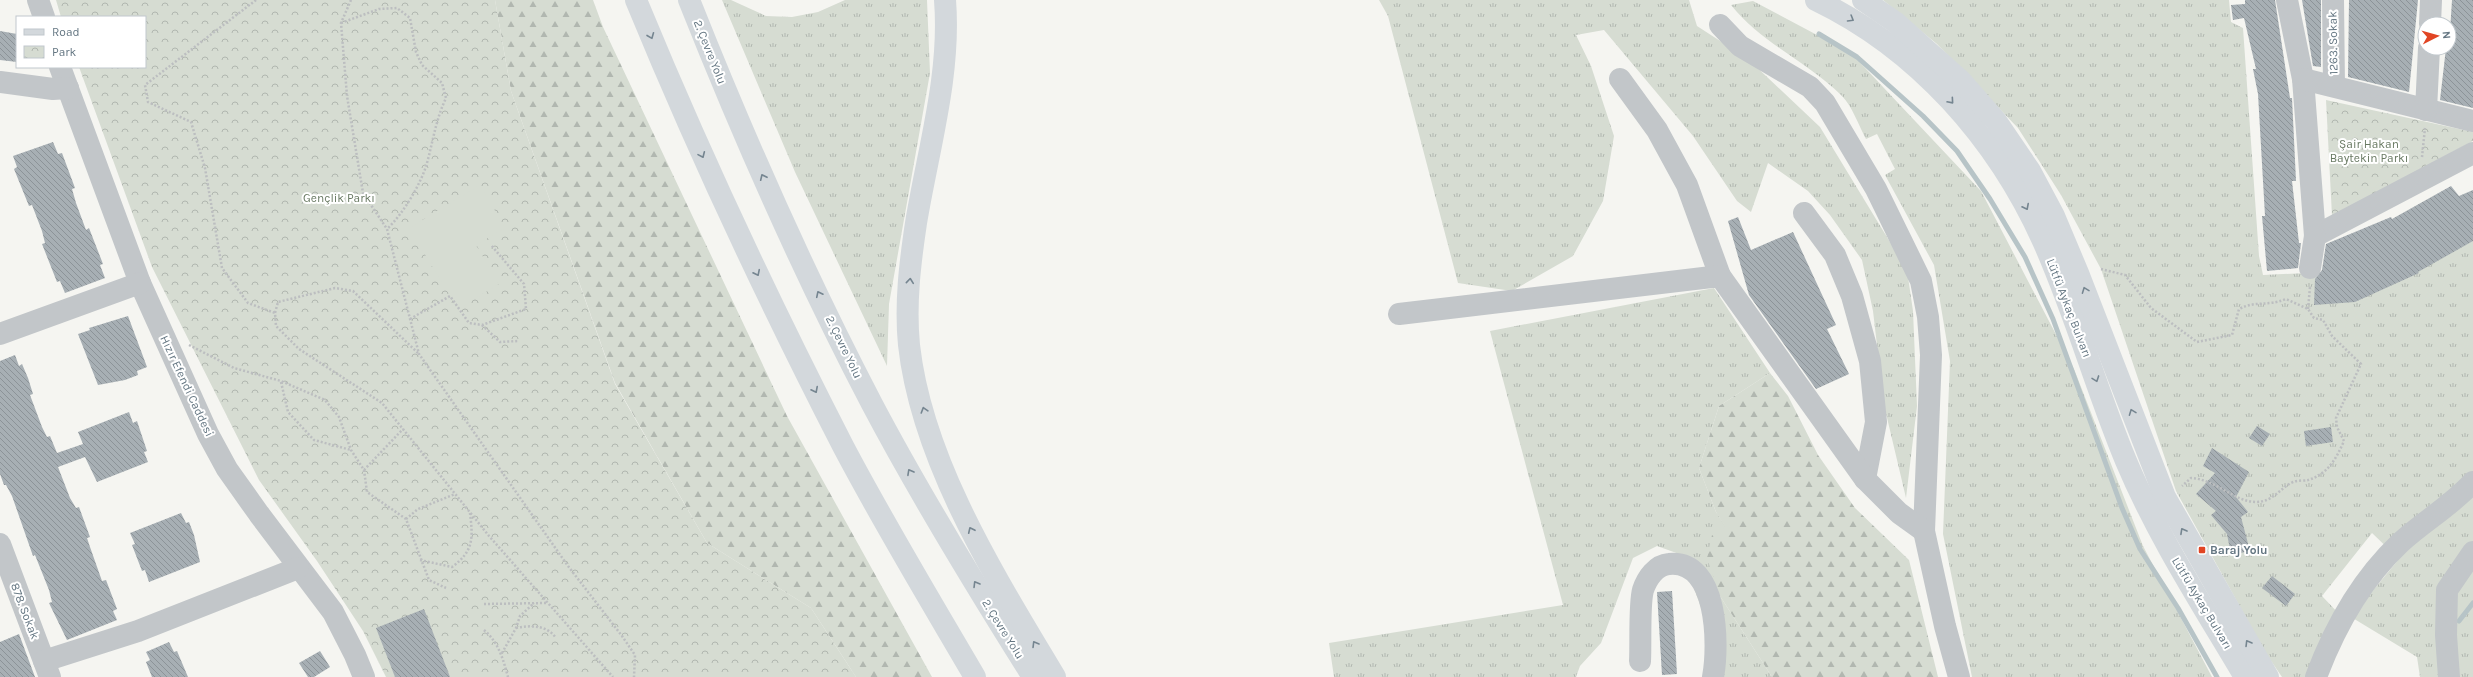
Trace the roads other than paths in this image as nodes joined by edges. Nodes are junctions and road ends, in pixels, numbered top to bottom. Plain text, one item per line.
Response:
1 (38, 0) edge
2 (636, 0) edge
3 (689, 0) edge
4 (945, 0) edge
5 (1816, 0) edge
6 (1863, 0) edge
7 (2287, 0) edge
8 (2333, 0) edge
9 (2431, 0) edge
10 (44, 16) edge
11 (2430, 16) edge
12 (1720, 25) dead end
13 (2429, 56) edge
14 (60, 68) edge
15 (1620, 79) dead end
16 (2304, 79) junction
17 (0, 82) edge
18 (2334, 86) junction
19 (68, 88) junction
20 (2426, 110) junction
21 (2473, 121) edge
22 (2473, 153) edge
23 (1804, 213) dead end
24 (2315, 236) junction
25 (2310, 268) dead end
26 (1720, 276) junction
27 (140, 283) junction
28 (1398, 314) dead end
29 (0, 334) edge
30 (1865, 479) junction
31 (2473, 482) edge
32 (1924, 531) junction
33 (0, 544) edge
34 (2473, 552) edge
35 (298, 568) junction
36 (1640, 661) dead end
37 (47, 669) edge
38 (364, 677) edge
39 (975, 677) edge
40 (1033, 677) edge
41 (1055, 677) edge
42 (1713, 677) edge
43 (1959, 677) edge
44 (2245, 677) edge
45 (2268, 677) edge
46 (2316, 677) edge
47 (2449, 677) edge

1 - 10 street
2 -> 39 main road
40 -> 3 main road, 2. Çevre Yolu
41 -> 4 main road
5 -> 44 main road, Lütfü Aykaç Bulvarı
45 -> 6 main road, Lütfü Aykaç Bulvarı
7 - 16 street
8 - 18 street, 1263. Sokak
9 - 11 street
12 - 32 street
13 - 20 street
14 - 19 street, Hızır Efendi Caddesi
15 - 26 street
16 - 18 street
16 - 24 street
17 - 19 street
18 - 20 street
19 - 27 street, Hızır Efendi Caddesi
20 - 21 street
22 - 24 street
23 - 30 street
24 - 25 street
26 - 28 street
26 - 30 street
27 - 29 street
27 - 35 street, Hızır Efendi Caddesi
30 - 32 street
31 - 46 street
32 - 43 street
33 - 37 street, 878. Sokak
34 - 47 street
35 - 37 street
35 - 38 street, Hızır Efendi Caddesi
36 - 42 street

